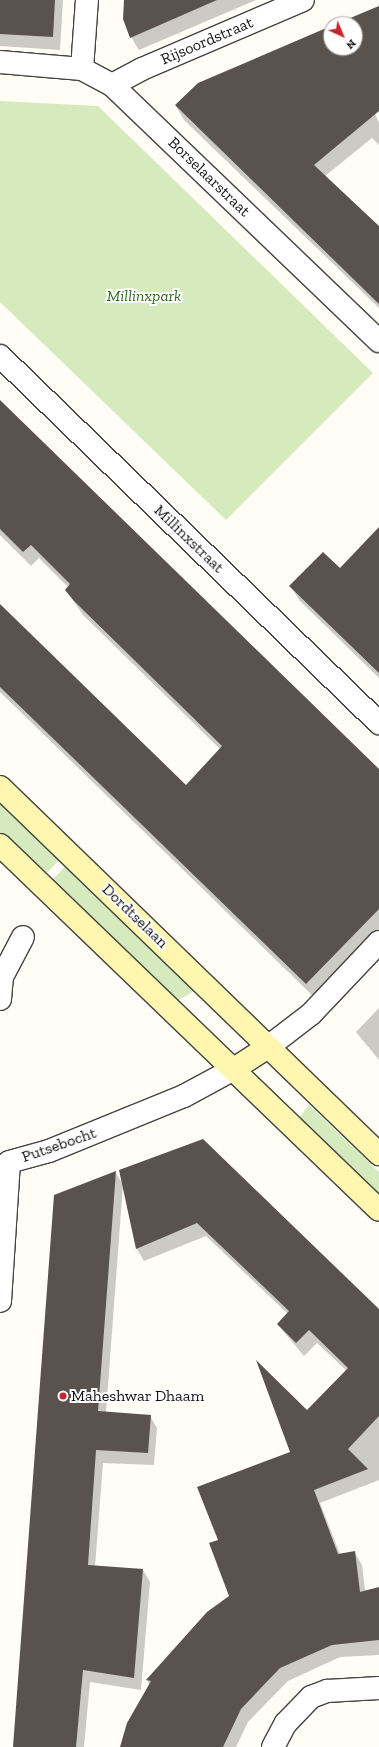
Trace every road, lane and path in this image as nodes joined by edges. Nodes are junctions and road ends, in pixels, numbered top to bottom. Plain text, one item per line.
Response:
1 (87, 0) edge
2 (303, 0) edge
3 (0, 62) edge
4 (82, 69) junction
5 (112, 85) junction
6 (379, 341) edge
7 (0, 356) edge
8 (379, 723) edge
9 (0, 787) edge
10 (0, 845) edge
11 (23, 937) dead end
12 (379, 942) edge
13 (0, 999) edge
14 (268, 1047) junction
15 (234, 1069) junction
16 (379, 1154) edge
17 (5, 1162) edge
18 (379, 1210) edge
19 (0, 1301) edge
20 (379, 1688) edge
21 (272, 1747) edge

1 - 4 street
2 - 5 street, Rijsoordstraat
3 - 4 street
4 - 5 street, Borselaarstraat
5 - 6 street, Borselaarstraat
7 - 8 street, Millinxstraat
9 - 14 main road, Dordtselaan
10 - 15 main road
11 - 13 street
12 - 14 street
14 - 15 main road
14 - 16 main road, Dordtselaan
15 - 17 street, Putsebocht
15 - 18 main road
17 - 19 street, Putsebocht
20 - 21 street

